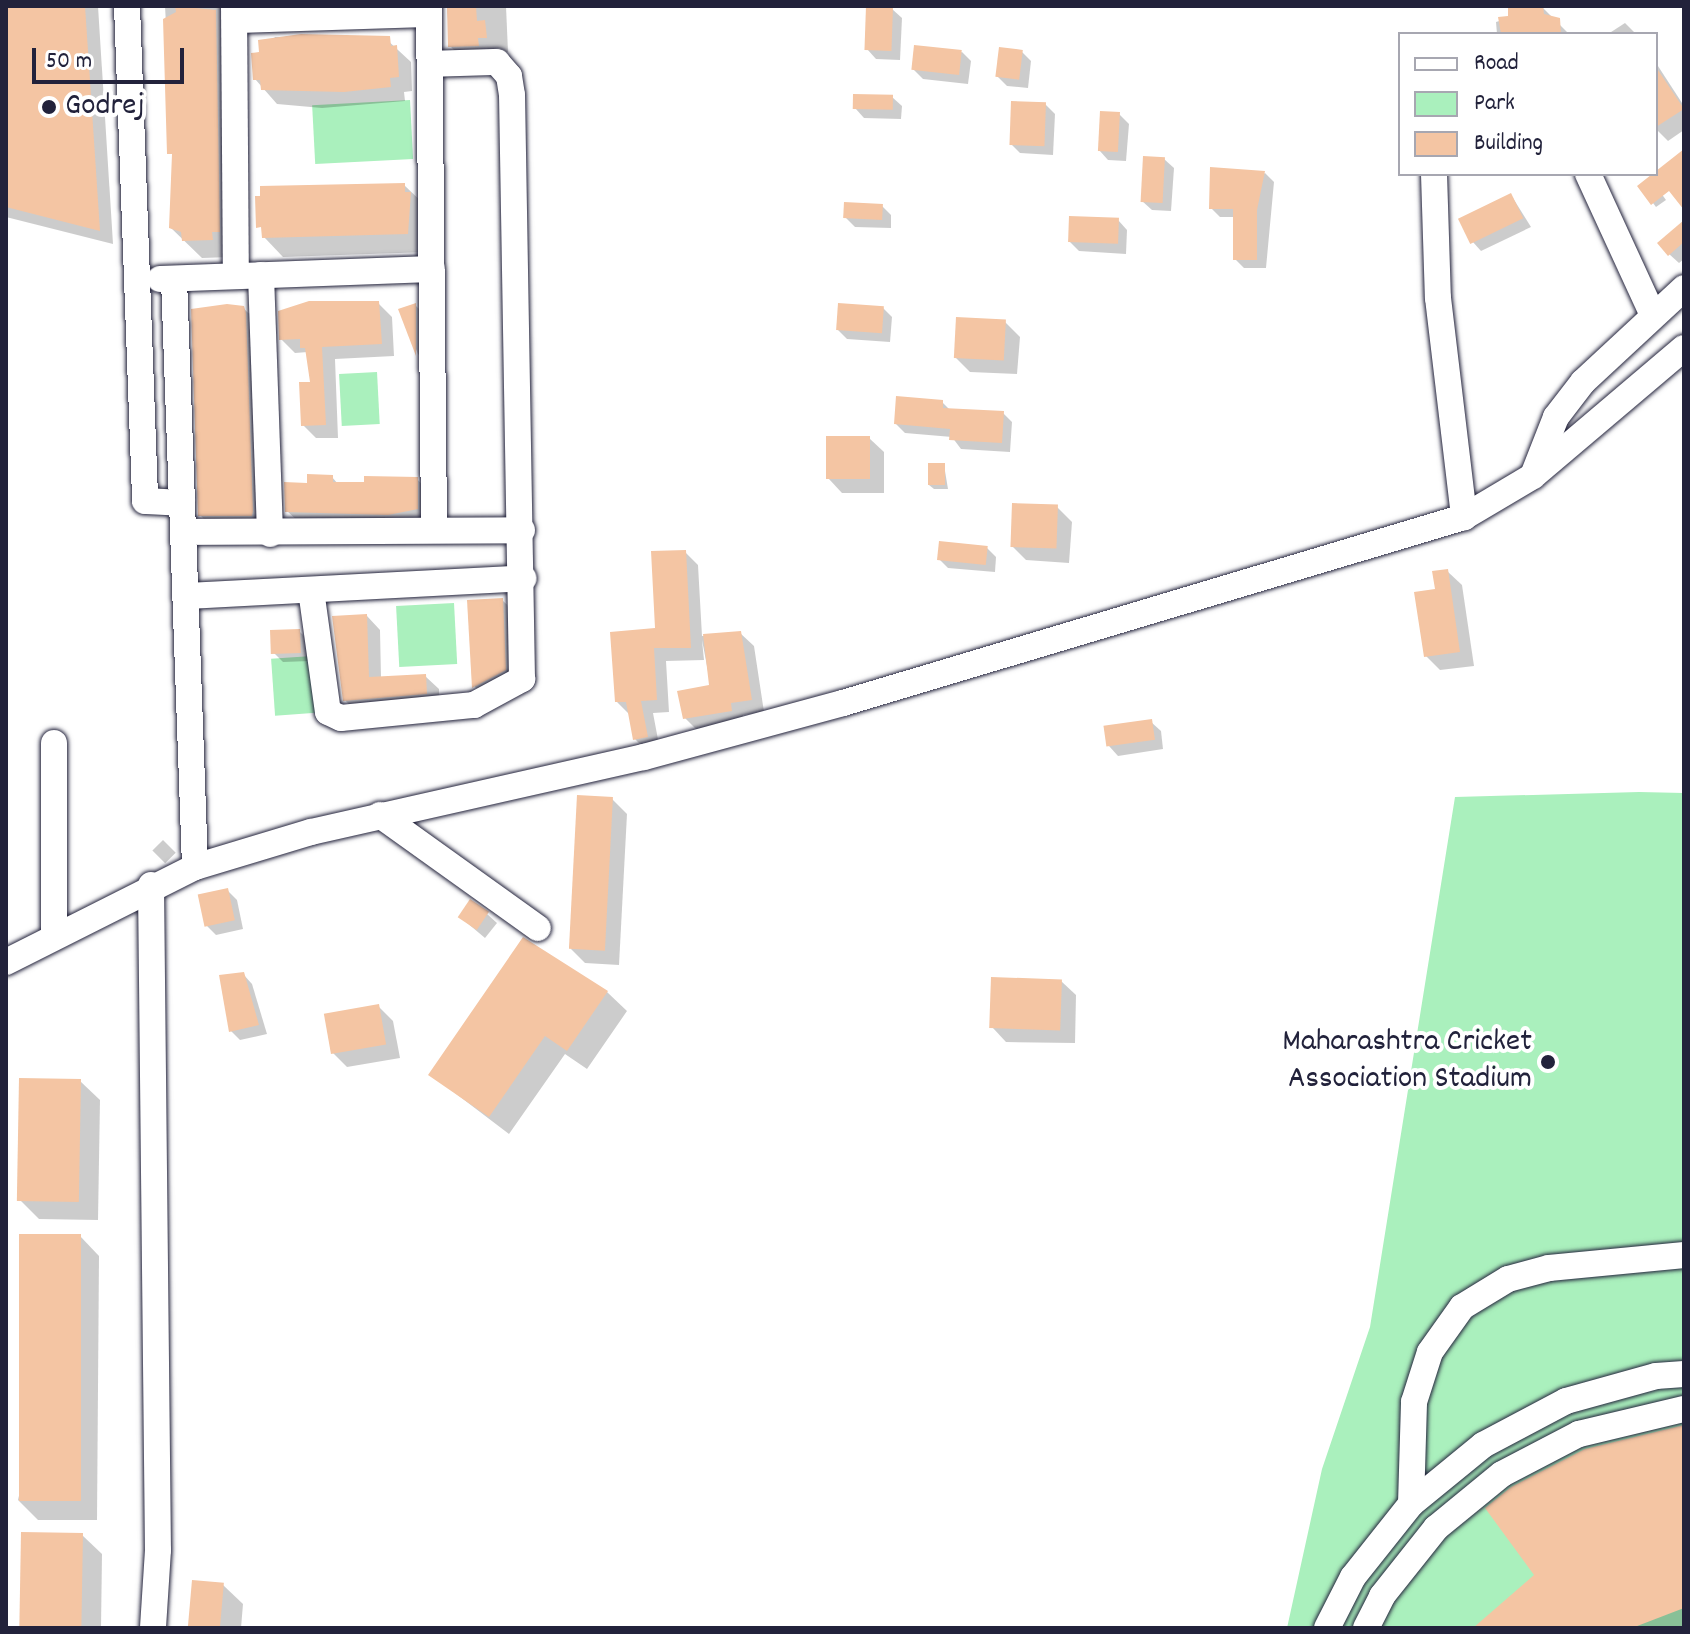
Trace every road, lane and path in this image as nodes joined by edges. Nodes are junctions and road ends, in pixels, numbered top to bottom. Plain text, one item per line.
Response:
1 (127, 6) edge
2 (429, 10) edge
3 (234, 13) edge
4 (431, 64) junction
5 (1434, 176) edge
6 (1589, 176) edge
7 (432, 269) junction
8 (248, 276) junction
9 (174, 279) junction
10 (140, 280) junction
11 (1684, 288) edge
12 (1653, 315) junction
13 (1684, 348) edge
14 (1533, 476) junction
15 (182, 503) junction
16 (1464, 517) junction
17 (434, 528) junction
18 (522, 530) junction
19 (183, 532) junction
20 (270, 534) junction
21 (524, 578) junction
22 (311, 590) junction
23 (186, 596) junction
24 (54, 743) dead end
25 (380, 815) junction
26 (195, 867) junction
27 (151, 885) junction
28 (538, 928) dead end
29 (54, 936) junction
30 (7, 963) edge
31 (1684, 1255) edge
32 (1684, 1374) edge
33 (1684, 1409) edge
34 (1411, 1504) junction
35 (153, 1628) edge
36 (1327, 1628) edge
37 (1366, 1628) edge

1 - 10 street
2 - 3 street
2 - 4 street
3 - 8 street
4 - 7 street
4 - 18 street
5 - 16 street
6 - 12 street
7 - 8 street
7 - 17 street
8 - 9 street
8 - 20 street
9 - 10 street
9 - 15 street
10 - 15 street
11 - 12 street
12 - 14 street
13 - 14 street
14 - 16 street
15 - 19 street
16 - 25 street
17 - 18 street
17 - 20 street
18 - 21 street
19 - 20 street
19 - 23 street
21 - 22 street
21 - 22 street
22 - 23 street
23 - 26 street
24 - 29 street
25 - 26 street
25 - 28 street
26 - 27 street
27 - 29 street
27 - 35 street
29 - 30 street
31 - 34 street
32 - 34 street
33 - 37 street
34 - 36 street

